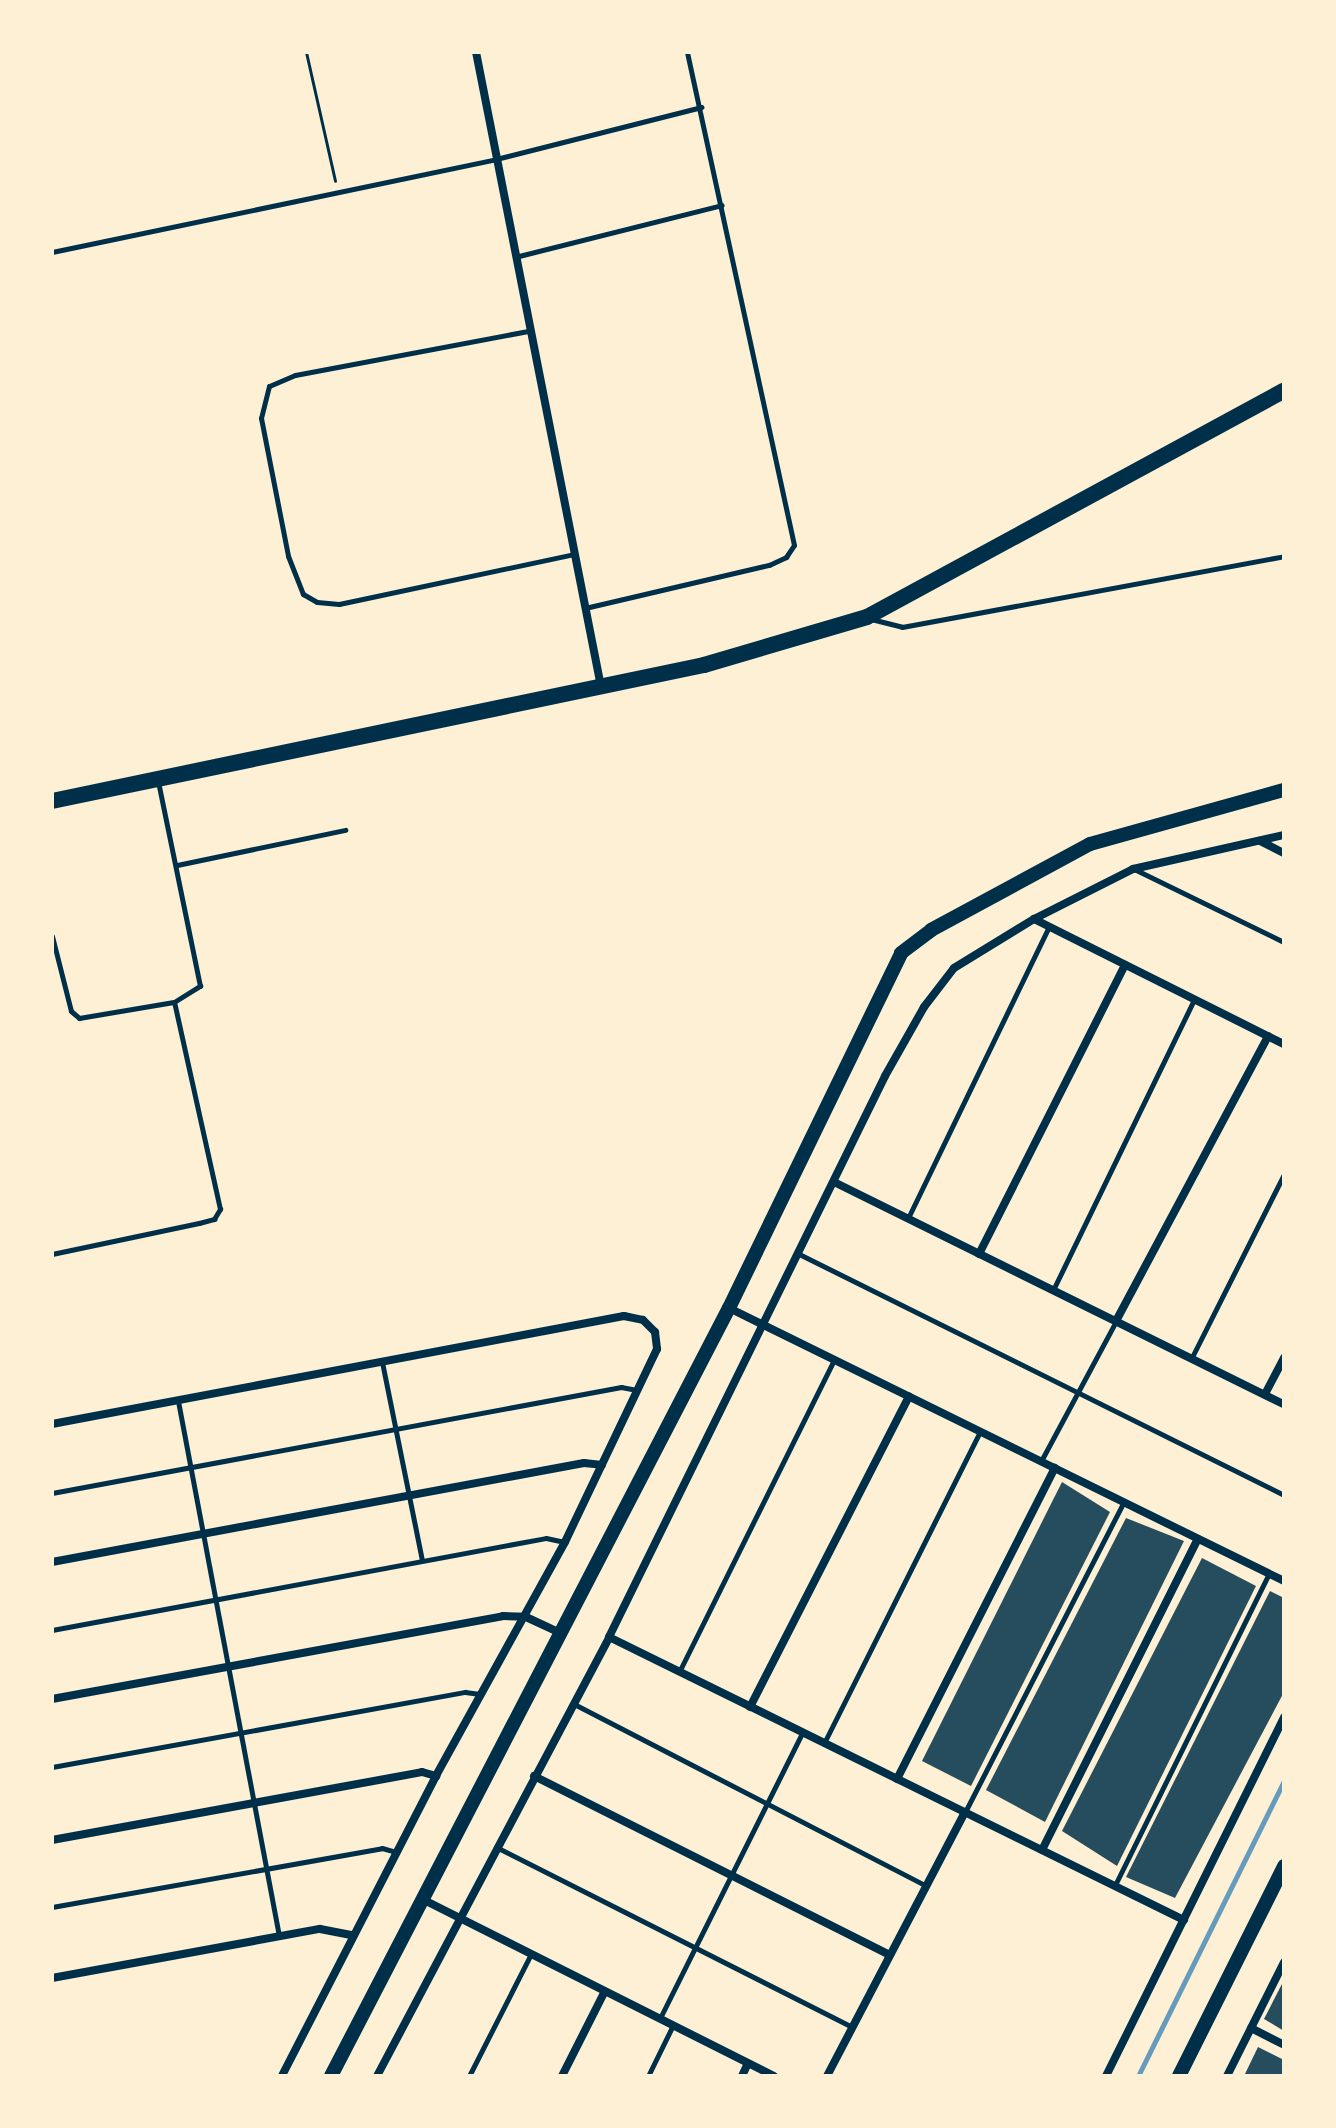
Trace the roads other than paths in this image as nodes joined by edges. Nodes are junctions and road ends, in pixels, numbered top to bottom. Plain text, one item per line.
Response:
1 (476, 52) edge
2 (687, 52) edge
3 (702, 107) junction
4 (496, 159) junction
5 (722, 205) junction
6 (52, 252) edge
7 (514, 258) junction
8 (528, 331) junction
9 (1284, 391) edge
10 (574, 554) junction
11 (1284, 556) edge
12 (584, 608) junction
13 (867, 617) junction
14 (601, 687) junction
15 (158, 782) junction
16 (1284, 790) edge
17 (52, 801) edge
18 (345, 830) dead end
19 (1284, 835) edge
20 (1259, 841) junction
21 (1284, 853) edge
22 (177, 865) junction
23 (1133, 869) junction
24 (1034, 919) junction
25 (1049, 926) junction
26 (52, 936) edge
27 (1284, 942) edge
28 (1125, 965) junction
29 (1194, 999) junction
30 (174, 1002) junction
31 (1268, 1036) junction
32 (1284, 1044) edge
33 (1284, 1174) edge
34 (836, 1183) junction
35 (908, 1219) junction
36 (52, 1254) edge
37 (799, 1254) junction
38 (979, 1254) junction
39 (1053, 1290) junction
40 (729, 1308) junction
41 (1116, 1321) junction
42 (764, 1325) junction
43 (1191, 1358) junction
44 (1284, 1358) edge
45 (835, 1360) junction
46 (382, 1362) junction
47 (639, 1391) junction
48 (1078, 1392) junction
49 (1265, 1394) junction
50 (909, 1396) junction
51 (178, 1401) junction
52 (1284, 1404) edge
53 (52, 1424) edge
54 (395, 1428) junction
55 (981, 1432) junction
56 (1041, 1461) junction
57 (602, 1465) junction
58 (191, 1467) junction
59 (1055, 1468) junction
60 (52, 1493) edge
61 (1284, 1495) edge
62 (409, 1496) junction
63 (1123, 1502) junction
64 (203, 1534) junction
65 (1198, 1539) junction
66 (565, 1542) junction
67 (422, 1560) junction
68 (52, 1562) edge
69 (1269, 1574) junction
70 (1284, 1581) edge
71 (216, 1600) junction
72 (526, 1617) junction
73 (52, 1630) edge
74 (563, 1635) junction
75 (609, 1637) junction
76 (228, 1667) junction
77 (679, 1672) junction
78 (481, 1694) junction
79 (52, 1699) edge
80 (573, 1703) junction
81 (750, 1707) junction
82 (1284, 1717) edge
83 (240, 1731) junction
84 (802, 1733) junction
85 (824, 1743) junction
86 (52, 1767) edge
87 (436, 1776) junction
88 (534, 1776) junction
89 (897, 1779) junction
90 (254, 1803) junction
91 (766, 1805) junction
92 (965, 1812) junction
93 (52, 1840) edge
94 (495, 1847) junction
95 (1042, 1850) junction
96 (396, 1852) junction
97 (1284, 1866) edge
98 (266, 1869) junction
99 (731, 1875) junction
100 (926, 1886) junction
101 (1115, 1886) junction
102 (422, 1899) junction
103 (52, 1907) edge
104 (456, 1917) junction
105 (1184, 1920) junction
106 (352, 1935) junction
107 (279, 1936) junction
108 (695, 1948) junction
109 (531, 1954) junction
110 (890, 1955) junction
111 (1284, 1962) edge
112 (52, 1978) edge
113 (605, 1991) junction
114 (660, 2018) junction
115 (673, 2025) junction
116 (852, 2027) junction
117 (1251, 2028) junction
118 (1284, 2045) edge
119 (748, 2063) junction
120 (282, 2076) edge
121 (331, 2076) edge
122 (377, 2076) edge
123 (469, 2076) edge
124 (562, 2076) edge
125 (648, 2076) edge
126 (742, 2076) edge
127 (774, 2076) edge
128 (827, 2076) edge
129 (1106, 2076) edge
130 (1179, 2076) edge
131 (1227, 2076) edge

1 - 4 street
2 - 3 lane
3 - 4 lane
3 - 5 lane
4 - 6 lane
4 - 7 street
5 - 7 lane
5 - 12 lane
7 - 8 street
8 - 10 street
8 - 10 lane
9 - 13 main road
10 - 12 street
11 - 13 lane
12 - 14 street
13 - 14 main road
14 - 15 main road
15 - 17 main road
15 - 22 lane
16 - 40 street
18 - 22 lane
19 - 20 street
20 - 21 street
20 - 23 street
22 - 30 lane
23 - 24 street
23 - 27 lane
24 - 25 street
24 - 34 street
25 - 28 street
25 - 35 lane
26 - 30 lane
28 - 29 street
28 - 38 street
29 - 31 street
29 - 39 lane
30 - 36 lane
31 - 32 street
31 - 41 street
33 - 43 lane
34 - 35 street
34 - 37 street
35 - 38 street
37 - 42 street
37 - 48 lane
38 - 39 street
39 - 41 street
40 - 42 street
40 - 74 street
41 - 43 street
41 - 48 lane
42 - 45 street
42 - 75 street
43 - 49 street
44 - 49 street
45 - 50 street
45 - 77 lane
46 - 47 street
46 - 51 street
46 - 54 lane
47 - 54 lane
47 - 57 street
48 - 56 lane
48 - 61 lane
49 - 52 street
50 - 55 street
50 - 81 street
51 - 53 street
51 - 58 lane
54 - 58 lane
54 - 62 lane
55 - 56 street
55 - 85 lane
56 - 59 street
57 - 62 street
57 - 66 street
58 - 60 lane
58 - 64 lane
59 - 63 street
59 - 89 street
62 - 64 street
62 - 67 lane
63 - 65 street
63 - 92 lane
64 - 68 street
64 - 71 lane
65 - 69 street
65 - 95 street
66 - 67 lane
66 - 72 street
67 - 71 lane
69 - 70 street
69 - 101 lane
71 - 73 lane
71 - 76 lane
72 - 74 street
72 - 76 street
72 - 78 street
74 - 102 street
75 - 77 street
75 - 80 street
76 - 79 street
76 - 83 lane
77 - 81 street
78 - 83 lane
78 - 87 street
80 - 88 street
80 - 91 lane
81 - 84 street
82 - 105 street
83 - 86 lane
83 - 90 lane
84 - 85 street
84 - 91 lane
85 - 89 street
87 - 90 street
87 - 96 street
88 - 94 street
88 - 99 street
89 - 92 street
90 - 93 street
90 - 98 lane
91 - 99 lane
91 - 100 lane
92 - 95 street
92 - 100 street
94 - 104 street
94 - 108 lane
95 - 101 street
96 - 98 lane
96 - 106 street
97 - 130 street
98 - 103 lane
98 - 107 lane
99 - 108 lane
99 - 110 street
100 - 110 street
101 - 105 street
102 - 104 street
102 - 121 street
104 - 109 street
104 - 122 street
105 - 129 street
106 - 107 street
106 - 120 street
107 - 112 street
108 - 114 lane
108 - 116 lane
109 - 113 street
109 - 123 lane
110 - 116 street
111 - 117 street
113 - 114 street
113 - 124 street
114 - 115 street
115 - 119 street
115 - 125 lane
116 - 128 street
117 - 118 street
117 - 131 street
119 - 126 street
119 - 127 street

